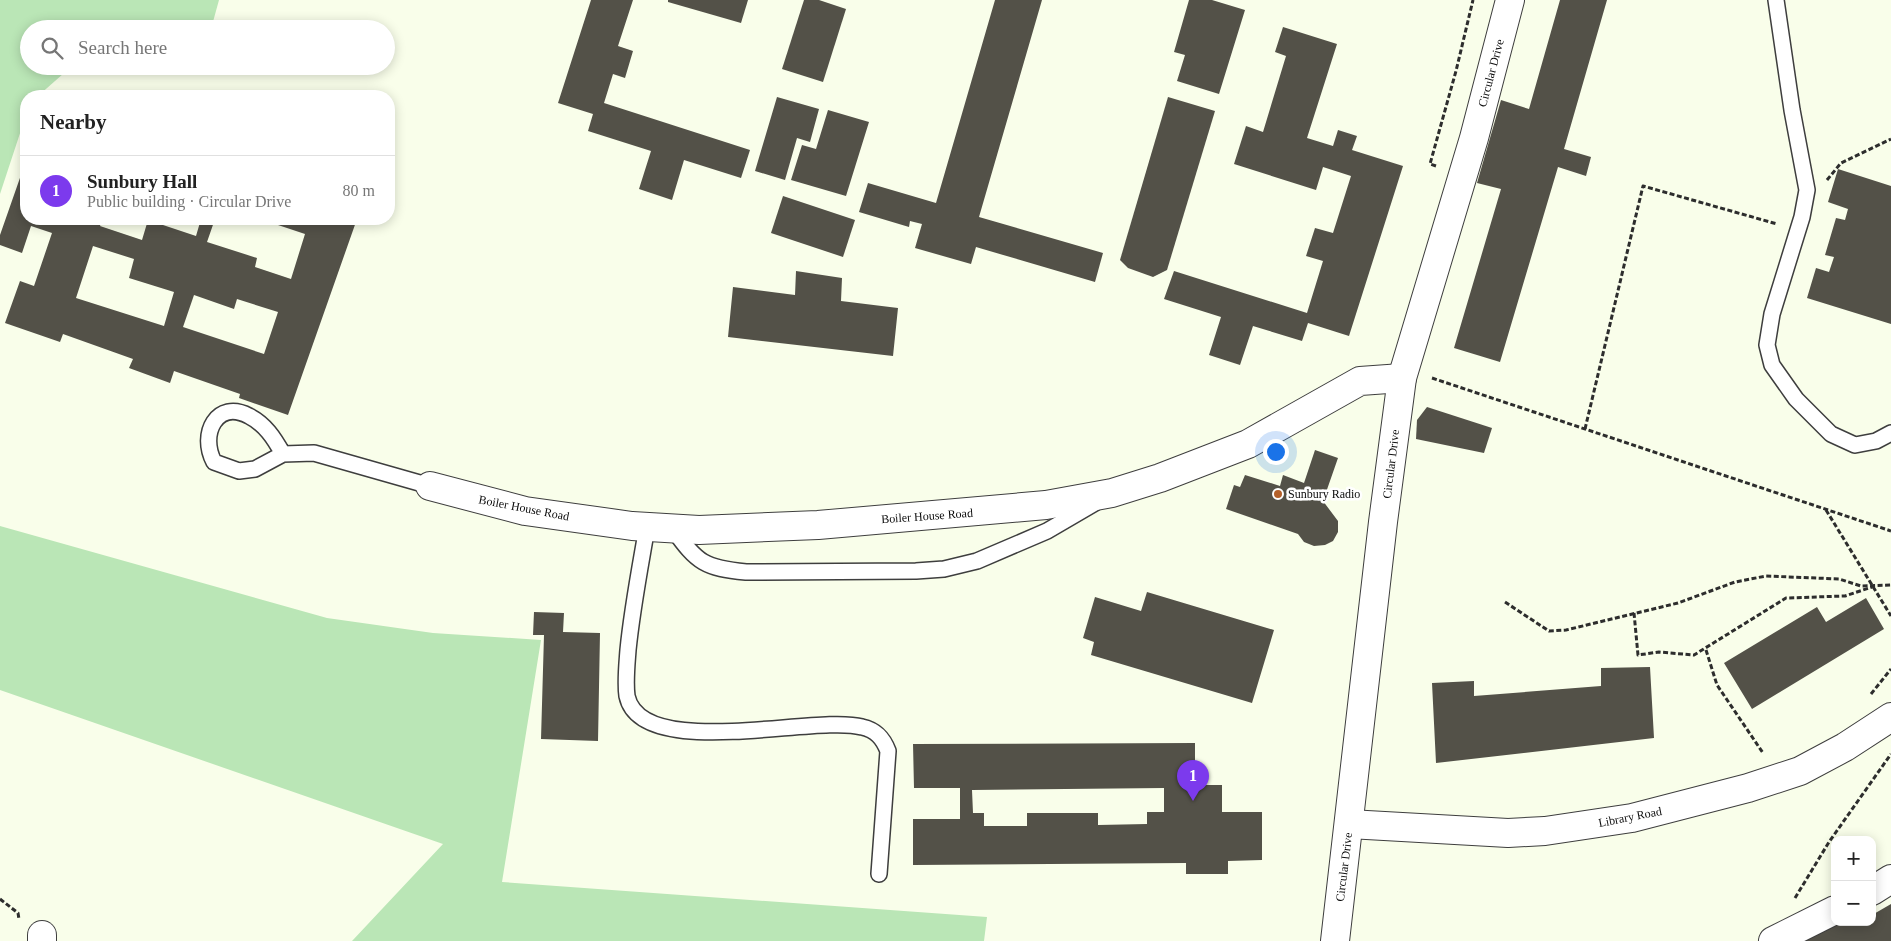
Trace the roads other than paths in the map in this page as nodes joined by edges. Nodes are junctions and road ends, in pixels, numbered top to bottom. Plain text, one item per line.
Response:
1 (1510, 0) edge
2 (1776, 0) edge
3 (1402, 378) junction
4 (1891, 434) edge
5 (283, 454) junction
6 (430, 486) joint
7 (1112, 494) junction
8 (660, 528) junction
9 (1891, 718) edge
10 (1349, 824) junction
11 (879, 874) dead end
12 (1891, 879) edge
13 (1876, 888) edge
14 (1831, 912) edge
15 (1783, 936) edge
16 (1335, 941) edge

1 - 3 street, Circular Drive
2 - 4 lane
3 - 7 street, Boiler House Road
3 - 10 street, Circular Drive
5 - 5 lane
5 - 6 lane
6 - 8 street, Boiler House Road
7 - 8 street, Boiler House Road
7 - 8 lane
8 - 11 lane
9 - 10 street, Library Road
10 - 16 street, Circular Drive
12 - 13 street
14 - 15 street

